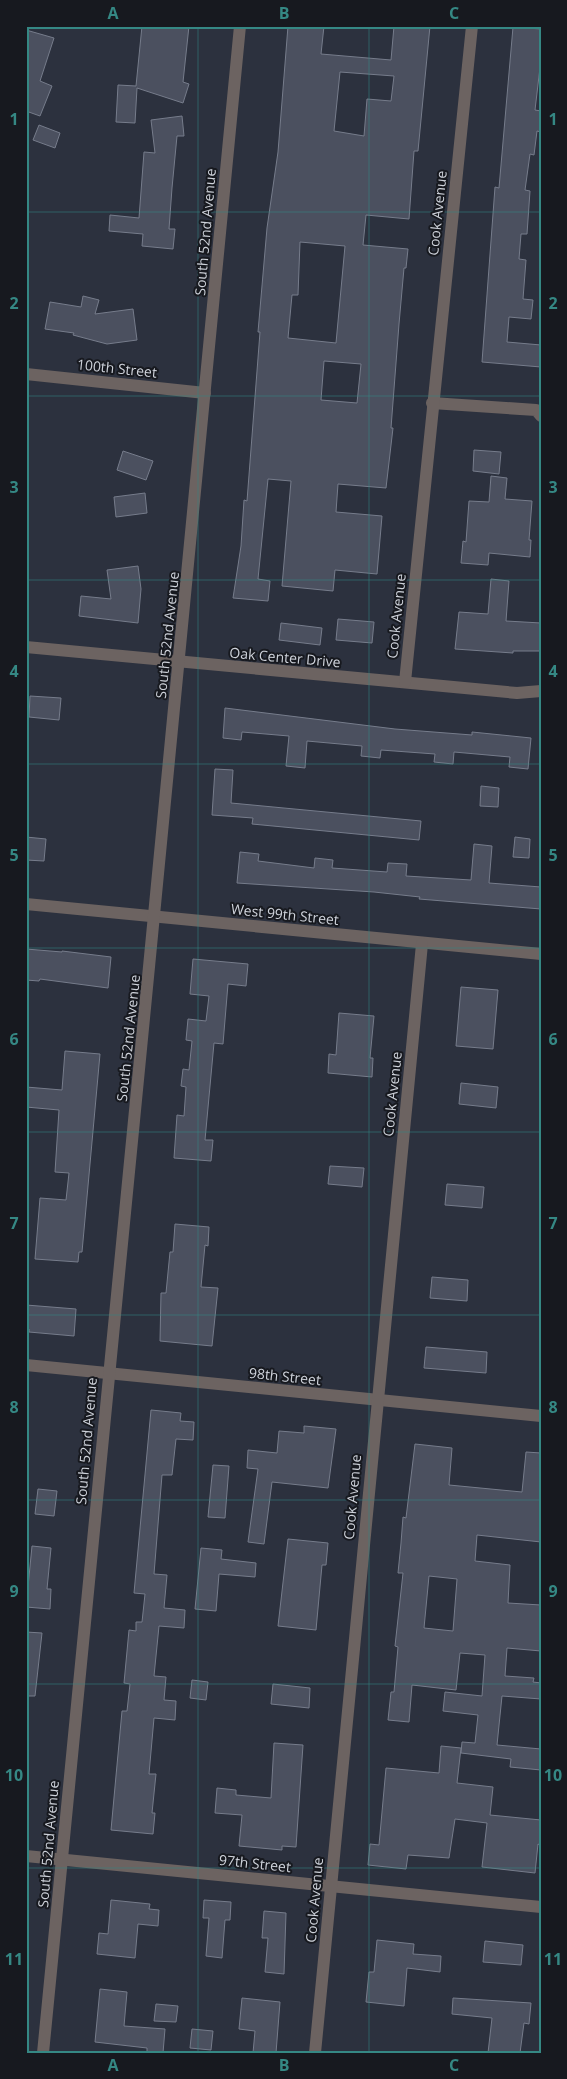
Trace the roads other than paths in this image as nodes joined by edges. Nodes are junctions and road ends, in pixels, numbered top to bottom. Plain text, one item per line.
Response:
1 (240, 26) edge
2 (472, 26) edge
3 (26, 374) edge
4 (205, 393) junction
5 (432, 403) junction
6 (541, 416) edge
7 (26, 647) edge
8 (180, 663) junction
9 (405, 682) junction
10 (541, 691) edge
11 (26, 904) edge
12 (155, 917) junction
13 (422, 944) junction
14 (541, 954) edge
15 (26, 1365) edge
16 (108, 1373) junction
17 (376, 1400) junction
18 (541, 1416) edge
19 (26, 1856) edge
20 (62, 1859) junction
21 (330, 1886) junction
22 (541, 1907) edge
23 (44, 2053) edge
24 (315, 2053) edge

1 - 4 street, South 52nd Avenue
2 - 5 street, Cook Avenue
3 - 4 street, 100th Street
4 - 8 street, South 52nd Avenue
5 - 6 street
5 - 9 street, Cook Avenue
7 - 8 street, Oak Center Drive
8 - 9 street, Oak Center Drive
8 - 12 street, South 52nd Avenue
9 - 10 street, Oak Center Drive
11 - 12 street, West 99th Street
12 - 13 street, West 99th Street
12 - 16 street, South 52nd Avenue
13 - 14 street, West 99th Street
13 - 17 street, Cook Avenue
15 - 16 street, 98th Street
16 - 17 street, 98th Street
16 - 20 street, South 52nd Avenue
17 - 18 street, 98th Street
17 - 21 street, Cook Avenue
19 - 20 street, 97th Street
20 - 21 street, 97th Street
20 - 23 street, South 52nd Avenue
21 - 22 street, 97th Street
21 - 24 street, Cook Avenue

